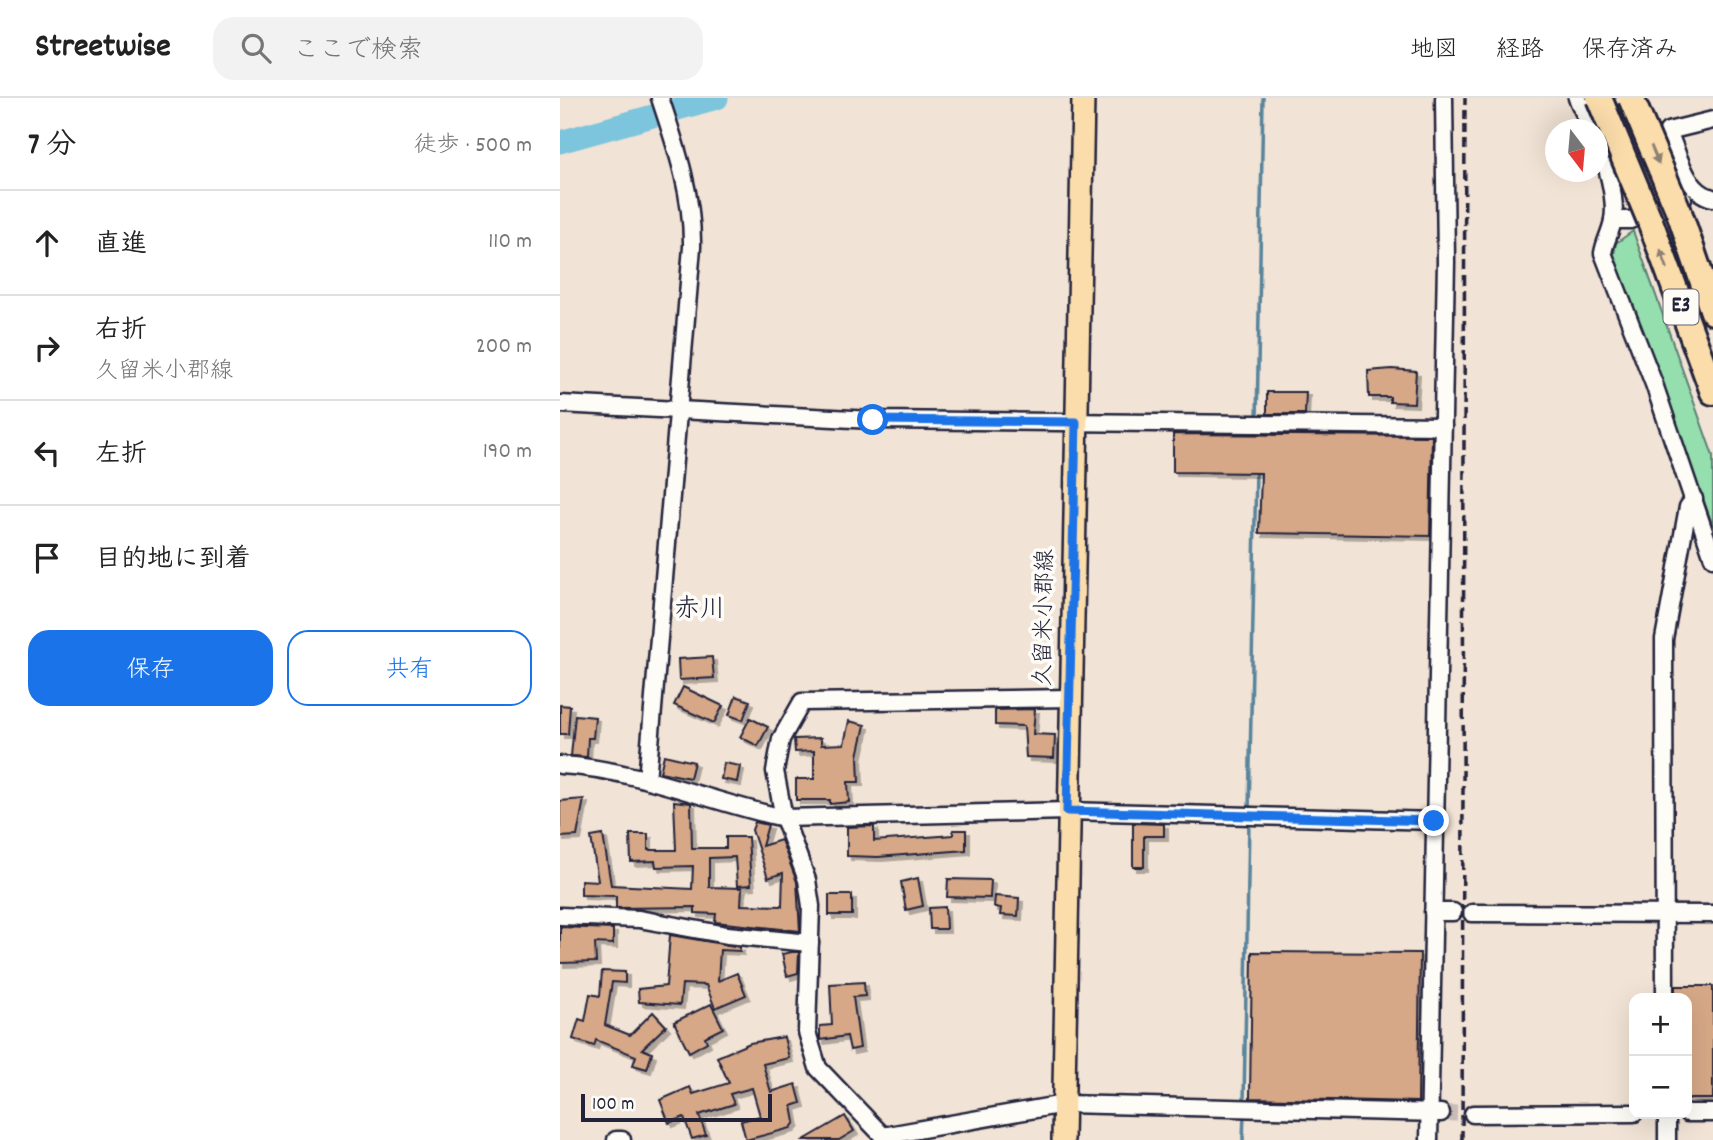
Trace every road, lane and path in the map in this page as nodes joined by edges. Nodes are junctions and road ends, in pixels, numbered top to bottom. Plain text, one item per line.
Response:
1 (660, 98) edge
2 (1083, 98) edge
3 (1444, 98) edge
4 (1577, 98) edge
5 (1599, 98) edge
6 (1631, 98) edge
7 (1587, 119) edge
8 (1713, 120) edge
9 (1608, 177) edge
10 (1697, 191) junction
11 (1713, 198) edge
12 (1613, 220) junction
13 (1713, 312) edge
14 (1713, 392) edge
15 (560, 404) edge
16 (677, 411) junction
17 (1076, 422) junction
18 (1443, 426) junction
19 (1694, 499) junction
20 (1713, 558) edge
21 (1071, 698) junction
22 (560, 765) edge
23 (647, 780) junction
24 (1067, 811) junction
25 (784, 818) junction
26 (1434, 821) junction
27 (1433, 912) junction
28 (1453, 912) dead end
29 (1472, 913) dead end
30 (1713, 914) edge
31 (560, 915) edge
32 (1664, 915) junction
33 (810, 943) junction
34 (1665, 993) edge
35 (1064, 1104) junction
36 (1435, 1112) junction
37 (1713, 1113) edge
38 (1473, 1114) tunnel mouth
39 (1629, 1114) edge
40 (1692, 1114) edge
41 (1667, 1119) edge
42 (884, 1138) edge
43 (616, 1140) edge
44 (622, 1140) edge
45 (866, 1140) edge
46 (1063, 1140) edge
47 (1429, 1140) edge
48 (1667, 1140) edge

1 - 16 street
2 - 17 main road, 久留米小郡線
3 - 18 street
4 - 7 street
14 -> 5 highway, E3, bridge
6 -> 13 highway, E3, bridge
8 - 10 street
9 - 12 street
10 - 11 street
10 - 12 street
12 - 19 street
15 - 16 street
16 - 17 street
16 - 23 street
17 - 18 street
17 - 21 main road, 久留米小郡線
18 - 26 street
19 - 20 street
19 - 32 street
21 - 24 main road, 久留米小郡線
21 - 25 street
22 - 23 street
23 - 25 street
24 - 25 street
24 - 26 street
24 - 35 main road, 久留米小郡線
25 - 33 street
26 - 27 street
27 - 28 street
27 - 36 street
29 - 32 street
30 - 32 street
31 - 33 street
32 - 34 street
33 - 42 street
35 - 36 street
35 - 42 street
35 - 46 main road, 久留米小郡線
36 - 47 street
37 - 40 street
38 - 39 street
41 - 48 street
42 - 45 street
43 - 44 street

